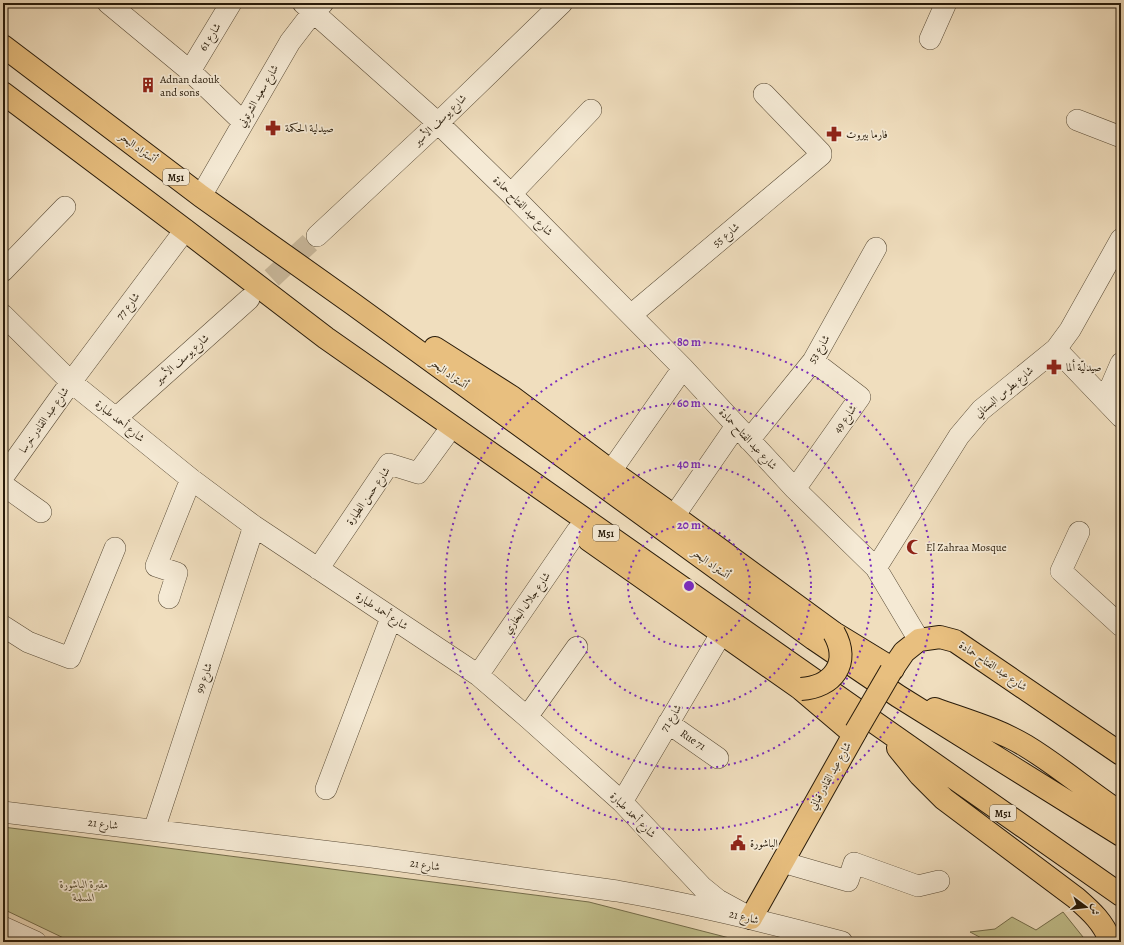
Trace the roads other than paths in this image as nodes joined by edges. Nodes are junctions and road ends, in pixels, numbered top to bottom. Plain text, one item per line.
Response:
1 (108, 3) edge
2 (231, 3) edge
3 (562, 3) edge
4 (946, 3) edge
5 (313, 6) edge
6 (930, 39) dead end
7 (3, 46) edge
8 (190, 71) junction
9 (3, 93) edge
10 (764, 94) dead end
11 (591, 110) dead end
12 (1077, 120) dead end
13 (243, 122) junction
14 (438, 123) junction
15 (1121, 137) edge
16 (511, 194) junction
17 (201, 196) junction
18 (65, 207) dead end
19 (185, 230) junction
20 (317, 236) tunnel mouth
21 (1121, 239) edge
22 (876, 248) dead end
23 (3, 271) edge
24 (249, 300) tunnel mouth
25 (353, 304) junction
26 (3, 315) edge
27 (631, 315) junction
28 (326, 338) junction
29 (1056, 349) junction
30 (813, 361) junction
31 (1121, 363) edge
32 (683, 368) junction
33 (70, 382) junction
34 (1105, 400) junction
35 (1121, 417) edge
36 (116, 418) junction
37 (742, 433) junction
38 (445, 436) junction
39 (611, 471) junction
40 (3, 477) edge
41 (191, 479) junction
42 (3, 485) edge
43 (795, 490) junction
44 (41, 512) dead end
45 (674, 516) junction
46 (254, 526) junction
47 (577, 531) junction
48 (1079, 532) dead end
49 (115, 548) dead end
50 (876, 568) junction
51 (318, 570) junction
52 (169, 598) dead end
53 (391, 618) junction
54 (3, 626) edge
55 (1121, 626) edge
56 (834, 633) junction
57 (721, 634) junction
58 (919, 640) junction
59 (576, 647) dead end
60 (892, 670) junction
61 (478, 674) junction
62 (801, 689) junction
63 (898, 696) junction
64 (527, 717) junction
65 (668, 723) junction
66 (884, 730) junction
67 (855, 732) junction
68 (1119, 747) edge
69 (718, 758) dead end
70 (326, 789) dead end
71 (622, 802) junction
72 (3, 812) edge
73 (1121, 813) edge
74 (154, 830) junction
75 (1121, 835) edge
76 (782, 862) junction
77 (939, 881) dead end
78 (1121, 896) edge
79 (750, 918) junction
80 (3, 927) edge
81 (36, 942) edge
82 (842, 942) edge
83 (1111, 942) edge

1 - 8 street
2 - 8 street, شارع 61
3 - 14 street, شارع يوسف الأسير
4 - 6 street
5 - 13 street, شارع سعيد الشرتوني
5 - 14 street, شارع عبد الفتاح حمادة
7 - 17 main road, أتستراد البحر / M51
8 - 13 street
9 - 19 main road, M51
10 - 27 street, شارع 55
11 - 16 street
12 - 15 street
13 - 17 street, شارع سعيد الشرتوني
14 - 16 street, شارع عبد الفتاح حمادة
14 - 20 street, شارع يوسف الأسير
16 - 27 street, شارع عبد الفتاح حمادة
17 - 25 main road, أتستراد البحر / M51
18 - 23 street
19 - 28 main road, M51
19 - 33 street, شارع 77
21 - 29 street, شارع بطرس البستاني
22 - 30 street, شارع 53
24 - 36 street, شارع يوسف الأسير
25 - 39 main road
25 - 63 main road, أتستراد البحر / M51
26 - 33 street, شارع أحمد طبارة
27 - 32 street, شارع عبد الفتاح حمادة
28 - 38 main road
28 - 66 main road, M51
29 - 34 street
29 - 50 street, شارع بطرس البستاني
30 - 37 street, شارع 53
30 - 43 street, شارع 49
31 - 34 street
32 - 37 street, شارع عبد الفتاح حمادة
32 - 39 street
33 - 36 street, شارع أحمد طبارة
33 - 40 street, شارع عبد القادر خرسا
34 - 35 street
36 - 41 street, شارع أحمد طبارة
37 - 43 street, شارع عبد الفتاح حمادة
37 - 45 street, شارع 53
38 - 47 main road
38 - 51 street, شارع حسن الطيارة
39 - 45 main road
41 - 46 street, شارع أحمد طبارة
41 - 52 street
42 - 44 street
43 - 50 street, شارع عبد الفتاح حمادة
45 - 56 main road
46 - 51 street, شارع أحمد طبارة
46 - 74 street, شارع 99
47 - 57 main road
47 - 61 street, شارع جلال البخاري
48 - 55 street
49 - 54 street
50 - 58 street, شارع عبد الفتاح حمادة
51 - 53 street, شارع أحمد طبارة
53 - 61 street, شارع أحمد طبارة
53 - 70 street
56 - 60 main road
56 - 62 main road, bridge
57 - 62 main road
57 - 65 street, شارع 71
58 - 60 main road, شارع عبد القادر قباني
58 - 68 main road, شارع عبد الفتاح حمادة
59 - 64 street
60 - 67 main road, شارع عبد القادر قباني, bridge
61 - 64 street, شارع أحمد طبارة
62 - 67 main road
63 - 73 main road
63 - 75 main road, M51
64 - 71 street, شارع أحمد طبارة
65 - 69 street, Rue 71
65 - 71 street, شارع 71
66 - 78 main road, M51
66 - 83 main road
67 - 76 main road, شارع عبد القادر قباني
71 - 79 street, شارع أحمد طبارة
72 - 74 street, شارع 21
74 - 79 street, شارع 21
76 - 77 street
76 - 79 main road, شارع عبد القادر قباني
79 - 82 street, شارع 21
80 - 81 street

